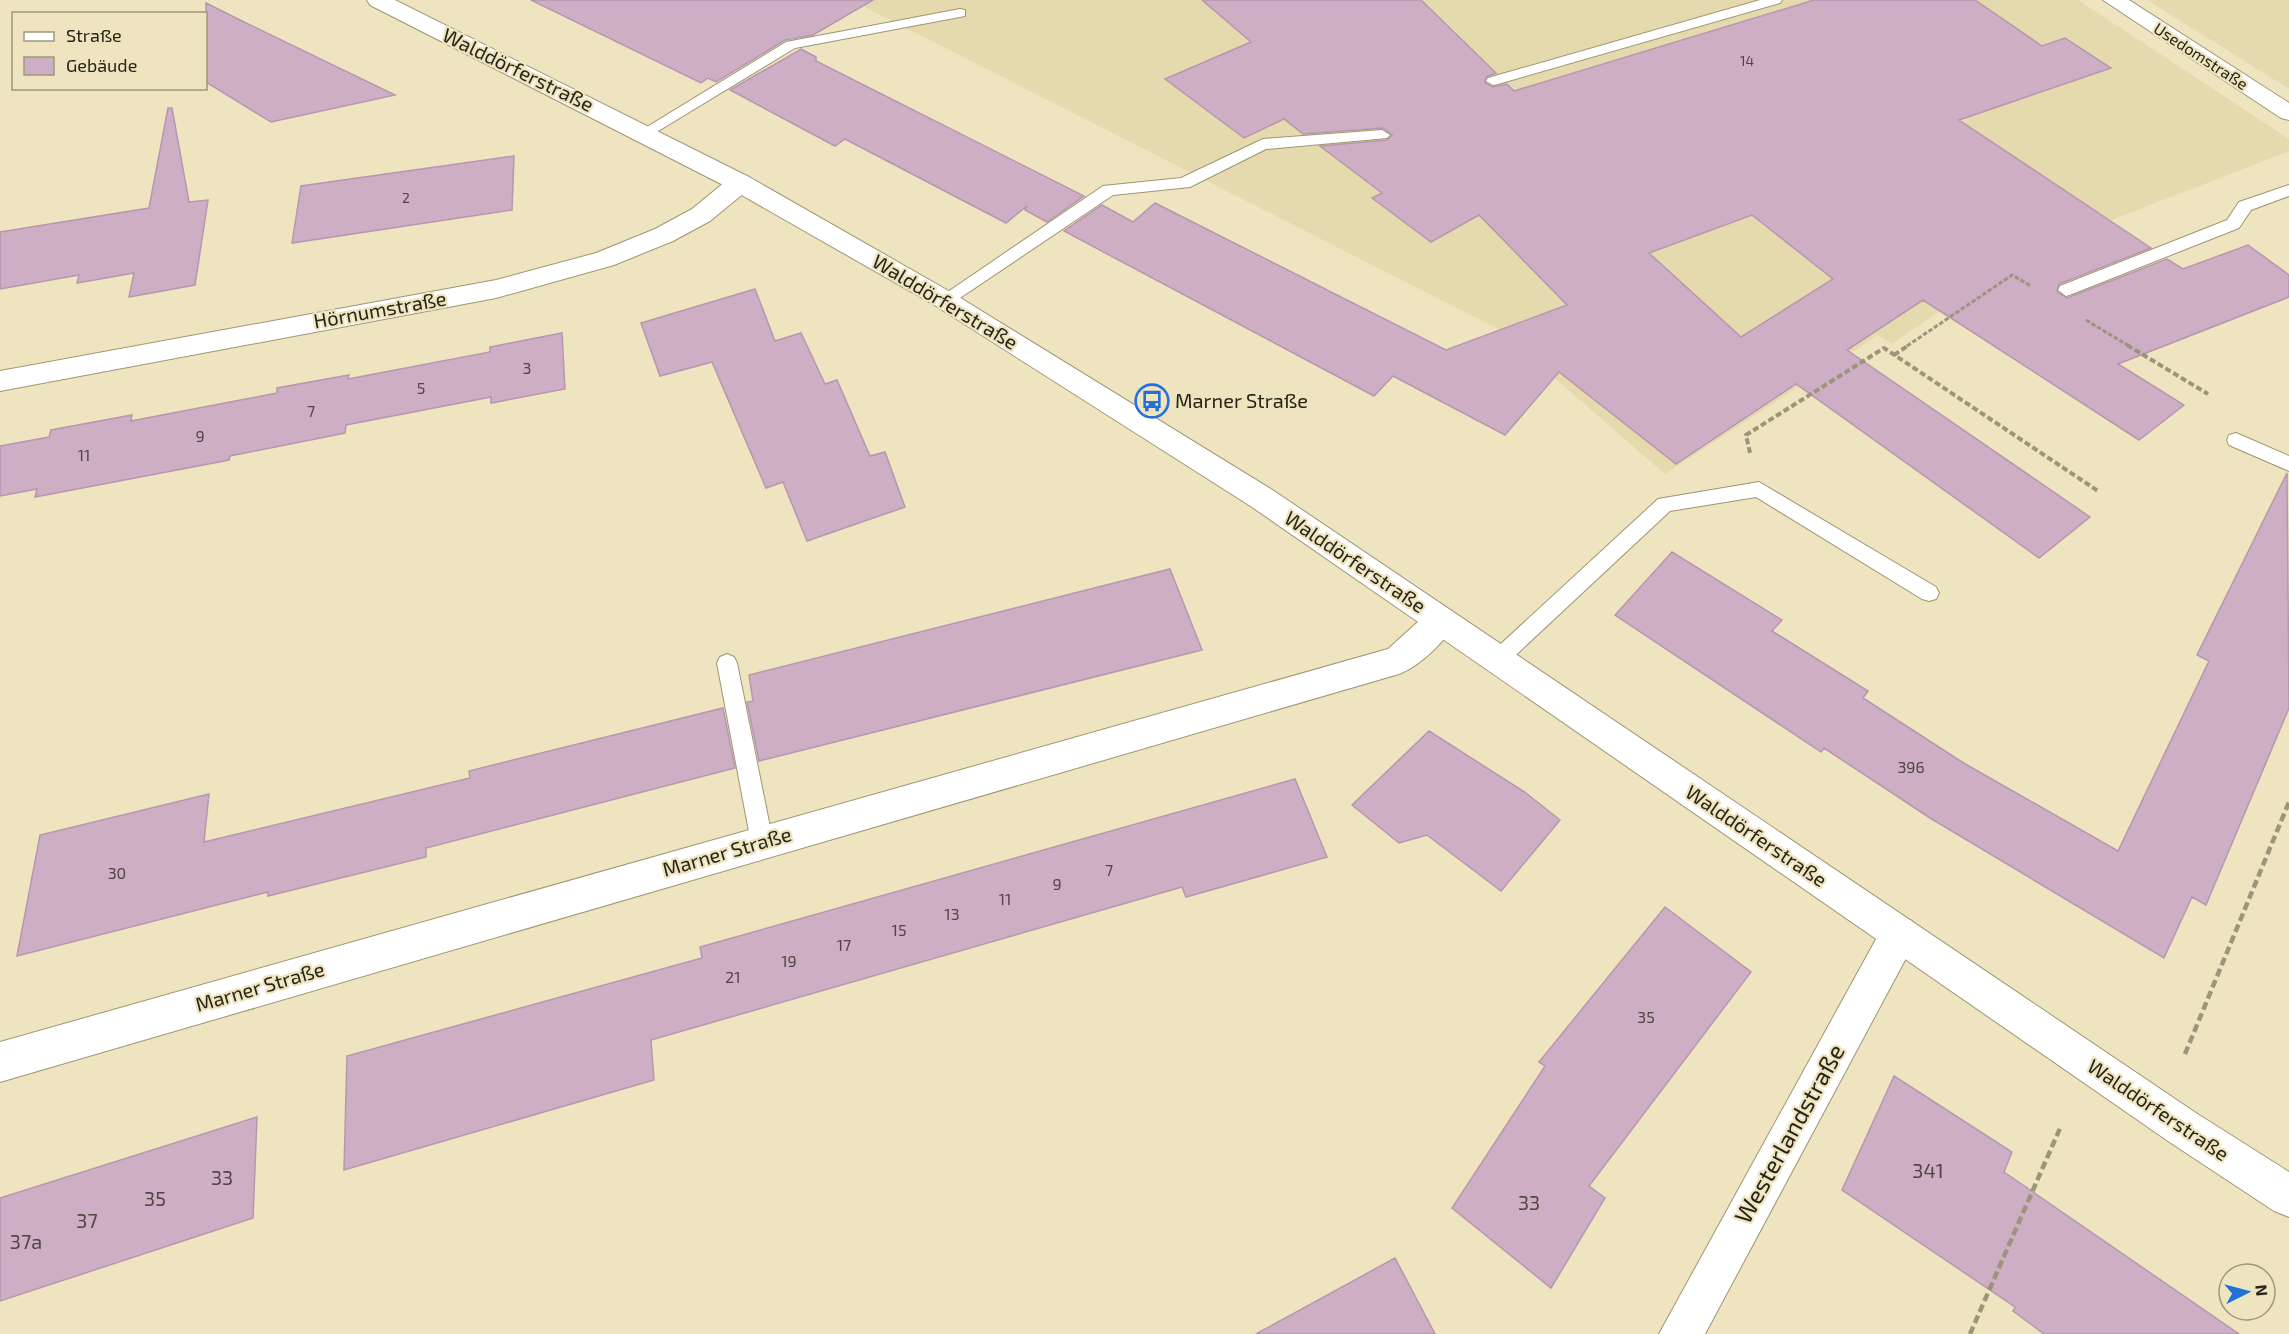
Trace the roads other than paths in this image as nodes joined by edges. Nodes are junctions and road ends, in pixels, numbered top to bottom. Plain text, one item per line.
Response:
1 (378, 0) edge
2 (1775, 0) edge
3 (2114, 0) edge
4 (960, 13) dead end
5 (1493, 81) dead end
6 (2289, 113) edge
7 (645, 133) junction
8 (1382, 135) dead end
9 (740, 183) junction
10 (2289, 190) edge
11 (2066, 290) dead end
12 (945, 300) junction
13 (0, 381) edge
14 (2236, 440) dead end
15 (2289, 464) edge
16 (1929, 593) dead end
17 (1441, 621) junction
18 (1498, 659) junction
19 (727, 663) dead end
20 (762, 842) junction
21 (1899, 934) junction
22 (0, 1062) edge
23 (2289, 1196) edge
24 (1681, 1334) edge

1 - 7 street, Walddörferstraße
2 - 5 lane
3 - 6 street, Usedomstraße
4 - 7 lane
7 - 9 street, Walddörferstraße
8 - 12 lane
9 - 12 street, Walddörferstraße
9 - 13 street, Hörnumstraße
10 - 11 lane
12 - 17 street, Walddörferstraße
14 - 15 lane
16 - 18 lane
17 - 18 street, Walddörferstraße
17 - 20 street, Marner Straße
18 - 21 street, Walddörferstraße
19 - 20 lane
20 - 22 street, Marner Straße
21 - 23 street, Walddörferstraße
21 - 24 street, Westerlandstraße

